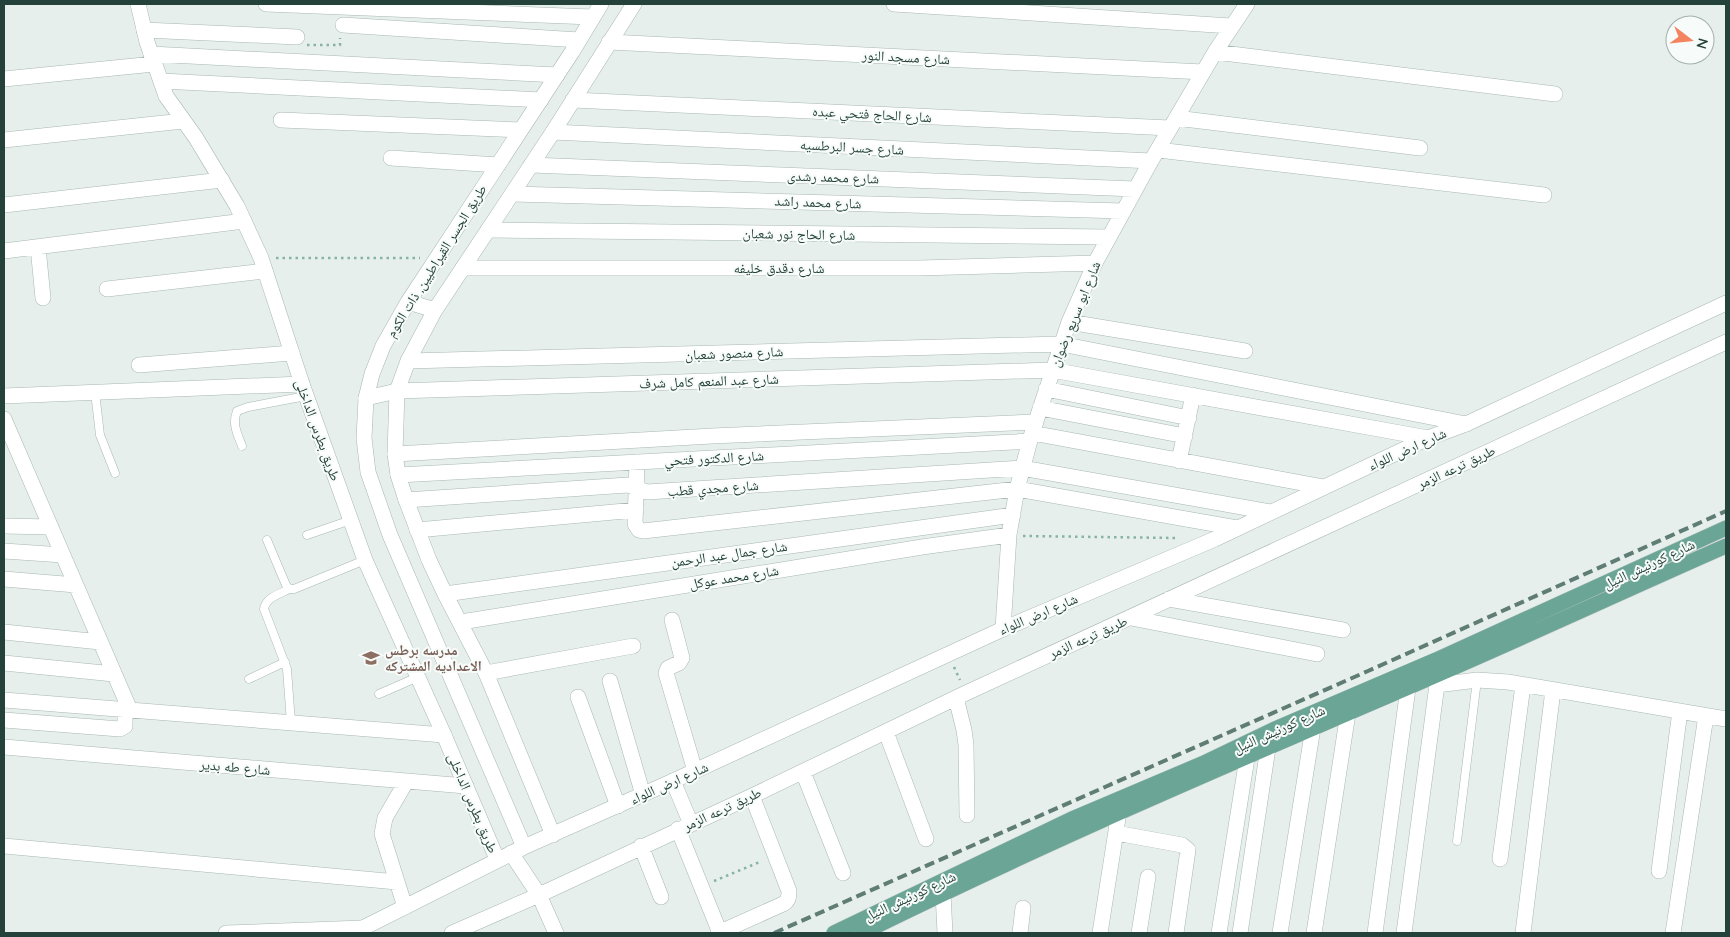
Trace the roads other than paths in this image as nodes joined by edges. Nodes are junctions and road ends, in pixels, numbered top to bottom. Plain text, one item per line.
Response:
1 (138, 4) edge
2 (266, 4) edge
3 (601, 4) edge
4 (634, 4) edge
5 (894, 4) edge
6 (1247, 4) edge
7 (592, 17) junction
8 (343, 25) road end
9 (1231, 26) junction
10 (144, 30) junction
11 (297, 37) road end
12 (609, 42) junction
13 (575, 46) junction
14 (1215, 52) junction
15 (152, 59) junction
16 (596, 62) junction
17 (1203, 72) junction
18 (557, 75) junction
19 (4, 79) edge
20 (161, 81) junction
21 (1555, 94) dead end
22 (541, 100) junction
23 (573, 100) junction
24 (281, 120) dead end
25 (183, 121) junction
26 (1173, 123) junction
27 (520, 130) junction
28 (553, 132) junction
29 (4, 140) edge
30 (1420, 148) dead end
31 (1154, 155) junction
32 (391, 158) dead end
33 (498, 165) junction
34 (531, 165) junction
35 (222, 180) junction
36 (1136, 189) junction
37 (512, 194) junction
38 (1544, 195) dead end
39 (4, 205) edge
40 (1123, 211) junction
41 (244, 221) junction
42 (488, 230) junction
43 (1109, 237) junction
44 (38, 247) junction
45 (4, 251) edge
46 (1095, 263) junction
47 (263, 265) junction
48 (463, 268) junction
49 (107, 289) dead end
50 (43, 298) dead end
51 (408, 302) junction
52 (1726, 303) edge
53 (435, 310) junction
54 (1069, 322) junction
55 (1726, 342) edge
56 (1061, 344) junction
57 (1245, 351) dead end
58 (292, 353) junction
59 (408, 361) junction
60 (139, 364) dead end
61 (1052, 370) junction
62 (1046, 389) junction
63 (304, 390) junction
64 (397, 391) junction
65 (94, 392) junction
66 (1194, 395) junction
67 (4, 396) edge
68 (366, 398) junction
69 (1188, 418) junction
70 (4, 419) edge
71 (1466, 424) junction
72 (1034, 426) junction
73 (1185, 436) junction
74 (1428, 438) junction
75 (242, 446) dead end
76 (395, 454) junction
77 (1179, 460) junction
78 (637, 462) junction
79 (1022, 468) junction
80 (115, 473) dead end
81 (398, 475) junction
82 (1324, 487) junction
83 (637, 489) junction
84 (1017, 489) junction
85 (406, 500) junction
86 (636, 510) junction
87 (1270, 512) junction
88 (1013, 515) junction
89 (351, 520) junction
90 (4, 526) edge
91 (51, 527) junction
92 (1237, 528) junction
93 (1726, 528) edge
94 (418, 530) junction
95 (307, 535) dead end
96 (1009, 535) junction
97 (267, 540) dead end
98 (1726, 546) edge
99 (4, 551) edge
100 (63, 555) junction
101 (365, 560) junction
102 (4, 580) edge
103 (76, 585) junction
104 (289, 589) junction
105 (445, 594) junction
106 (1169, 599) junction
107 (1131, 618) junction
108 (672, 620) dead end
109 (461, 622) junction
110 (1003, 629) junction
111 (1343, 630) dead end
112 (4, 632) edge
113 (100, 642) junction
114 (634, 646) dead end
115 (1317, 654) dead end
116 (285, 662) junction
117 (4, 663) edge
118 (486, 672) junction
119 (114, 674) junction
120 (418, 677) junction
121 (249, 679) dead end
122 (1438, 679) junction
123 (1478, 680) junction
124 (610, 681) dead end
125 (1523, 684) junction
126 (1408, 688) junction
127 (1553, 690) junction
128 (379, 694) dead end
129 (961, 695) junction
130 (578, 698) dead end
131 (4, 700) edge
132 (127, 710) junction
133 (1680, 712) junction
134 (1348, 713) junction
135 (1706, 716) junction
136 (1726, 719) edge
137 (4, 720) edge
138 (291, 723) junction
139 (1313, 728) junction
140 (886, 732) junction
141 (444, 735) junction
142 (4, 747) edge
143 (1268, 748) junction
144 (1247, 758) junction
145 (695, 771) junction
146 (803, 772) junction
147 (673, 781) junction
148 (406, 782) junction
149 (466, 786) junction
150 (643, 795) junction
151 (752, 796) junction
152 (618, 806) junction
153 (1119, 812) junction
154 (967, 815) dead end
155 (685, 827) junction
156 (1116, 833) junction
157 (553, 834) junction
158 (926, 839) dead end
159 (1457, 841) dead end
160 (4, 846) edge
161 (641, 846) junction
162 (511, 853) junction
163 (1500, 859) dead end
164 (1659, 871) dead end
165 (843, 873) dead end
166 (1148, 877) dead end
167 (397, 882) junction
168 (943, 893) junction
169 (539, 895) junction
170 (661, 897) dead end
171 (405, 907) junction
172 (1023, 908) dead end
173 (358, 931) edge
174 (226, 933) edge
175 (452, 933) edge
176 (556, 933) edge
177 (719, 933) edge
178 (834, 933) edge
179 (862, 933) edge
180 (945, 933) edge
181 (1020, 933) edge
182 (1100, 933) edge
183 (1138, 933) edge
184 (1176, 933) edge
185 (1219, 933) edge
186 (1240, 933) edge
187 (1280, 933) edge
188 (1314, 933) edge
189 (1375, 933) edge
190 (1404, 933) edge
191 (1523, 933) edge
192 (1674, 933) edge

1 - 10 street, طريق بطرس الداخلى
2 - 7 street
3 - 7 street, طريق الجسر القيراطيين, ذات الكوم
4 - 12 street, طريق الجسر القيراطيين, ذات الكوم
5 - 9 street
6 - 9 street, شارع ابو سريع رضوان
7 - 13 street, طريق الجسر القيراطيين, ذات الكوم
8 - 13 street
9 - 14 street, شارع ابو سريع رضوان
10 - 11 street
10 - 15 street, طريق بطرس الداخلى
12 - 16 street, طريق الجسر القيراطيين, ذات الكوم
12 - 17 street, شارع مسجد النور
13 - 16 street
13 - 18 street, طريق الجسر القيراطيين, ذات الكوم
14 - 17 street, شارع ابو سريع رضوان
14 - 21 street
15 - 18 street
15 - 19 street
15 - 20 street, طريق بطرس الداخلى
16 - 23 street, طريق الجسر القيراطيين, ذات الكوم
17 - 26 street, شارع ابو سريع رضوان
18 - 22 street, طريق الجسر القيراطيين, ذات الكوم
20 - 22 street
20 - 25 street, طريق بطرس الداخلى
22 - 27 street, طريق الجسر القيراطيين, ذات الكوم
23 - 26 street, شارع الحاج فتحي عبده
23 - 28 street, طريق الجسر القيراطيين, ذات الكوم
24 - 27 street
25 - 29 street
25 - 35 street, طريق بطرس الداخلى
26 - 30 street, شارع الحاج فتحي عبده
26 - 31 street, شارع ابو سريع رضوان
27 - 33 street, طريق الجسر القيراطيين, ذات الكوم
28 - 31 street, شارع جسر البرطسيه
28 - 34 street, طريق الجسر القيراطيين, ذات الكوم
31 - 36 street, شارع ابو سريع رضوان
31 - 38 street, شارع جسر البرطسيه
32 - 33 street
33 - 51 street, طريق الجسر القيراطيين, ذات الكوم
34 - 36 street, شارع محمد رشدى
34 - 37 street, طريق الجسر القيراطيين, ذات الكوم
35 - 39 street
35 - 41 street, طريق بطرس الداخلى
36 - 40 street, شارع ابو سريع رضوان
37 - 40 street, شارع محمد راشد
37 - 42 street, طريق الجسر القيراطيين, ذات الكوم
40 - 43 street, شارع ابو سريع رضوان
41 - 44 street
41 - 47 street, طريق بطرس الداخلى
42 - 43 street, شارع الحاج نور شعبان
42 - 48 street, طريق الجسر القيراطيين, ذات الكوم
43 - 46 street, شارع ابو سريع رضوان
44 - 45 street
44 - 50 street
46 - 48 street, شارع دقدق خليفه
46 - 54 street, شارع ابو سريع رضوان
47 - 49 street
47 - 58 street, طريق بطرس الداخلى
48 - 53 street, طريق الجسر القيراطيين, ذات الكوم
51 - 53 street
51 - 68 street, طريق الجسر القيراطيين, ذات الكوم
52 - 71 street, شارع ارض اللواء
53 - 59 street, طريق الجسر القيراطيين, ذات الكوم
54 - 56 street, شارع ابو سريع رضوان
54 - 57 street
55 - 106 street, طريق ترعه الزمر
56 - 59 street, شارع منصور شعبان
56 - 61 street, شارع ابو سريع رضوان
56 - 71 street, شارع منصور شعبان
58 - 60 street
58 - 63 street, طريق بطرس الداخلى
59 - 64 street, طريق الجسر القيراطيين, ذات الكوم
61 - 62 street, شارع ابو سريع رضوان
61 - 64 street, شارع عبد المنعم كامل شرف
61 - 66 street, شارع عبد المنعم كامل شرف
62 - 69 street
62 - 72 street, شارع ابو سريع رضوان
63 - 65 street
63 - 75 lane
63 - 89 street, طريق بطرس الداخلى
64 - 68 street, شارع عبد المنعم كامل شرف
64 - 76 street, طريق الجسر القيراطيين, ذات الكوم
65 - 67 street
65 - 80 lane
66 - 69 street
66 - 74 street, شارع عبد المنعم كامل شرف
68 - 162 street, طريق الجسر القيراطيين, ذات الكوم
69 - 73 street
70 - 91 street
71 - 74 street, شارع ارض اللواء
72 - 73 street
72 - 76 street
72 - 77 street
72 - 78 street, شارع الدكتور فتحي
72 - 79 street, شارع ابو سريع رضوان
73 - 77 street
74 - 82 street, شارع ارض اللواء
76 - 81 street, طريق الجسر القيراطيين, ذات الكوم
77 - 82 street
78 - 81 street, شارع الدكتور فتحي
78 - 83 street
79 - 83 street, شارع مجدي قطب
79 - 84 street, شارع ابو سريع رضوان
79 - 87 street, شارع مجدي قطب
81 - 85 street, طريق الجسر القيراطيين, ذات الكوم
82 - 87 street, شارع ارض اللواء
83 - 85 street, شارع مجدي قطب
83 - 86 street
84 - 86 street
84 - 88 street, شارع ابو سريع رضوان
84 - 92 street
85 - 94 street, طريق الجسر القيراطيين, ذات الكوم
86 - 94 street
87 - 92 street, شارع ارض اللواء
88 - 96 street, شارع ابو سريع رضوان
88 - 105 street, شارع جمال عبد الرحمن
89 - 95 lane
89 - 101 street, طريق بطرس الداخلى
90 - 91 street
91 - 100 street
92 - 110 street, شارع ارض اللواء
93 - 178 main road, شارع كورنيش النيل
94 - 105 street, طريق الجسر القيراطيين, ذات الكوم
96 - 109 street, شارع محمد عوكل
96 - 110 street, شارع ابو سريع رضوان
97 - 104 lane
98 - 122 main road, شارع كورنيش النيل
99 - 100 street
100 - 103 street
101 - 104 lane
101 - 120 street, طريق بطرس الداخلى
102 - 103 street
103 - 113 street
104 - 116 lane
105 - 109 street, طريق الجسر القيراطيين, ذات الكوم
106 - 107 street, طريق ترعه الزمر
106 - 111 street
107 - 115 street
107 - 129 street, طريق ترعه الزمر
108 - 145 street
109 - 118 street, طريق الجسر القيراطيين, ذات الكوم
110 - 145 street, شارع ارض اللواء
112 - 113 street
113 - 119 street
114 - 118 street
116 - 121 lane
116 - 138 lane
117 - 119 street
118 - 157 street, طريق الجسر القيراطيين, ذات الكوم
119 - 132 street
120 - 128 lane
120 - 141 street, طريق بطرس الداخلى
122 - 123 street
122 - 126 main road, شارع كورنيش النيل
122 - 190 street
123 - 125 street
123 - 159 lane
124 - 150 street
125 - 127 street
125 - 163 street
126 - 134 main road, شارع كورنيش النيل
126 - 189 street
127 - 133 street
127 - 191 street
129 - 140 street, طريق ترعه الزمر
129 - 154 street
130 - 152 street
131 - 132 street
132 - 137 street
132 - 138 street
133 - 135 street
133 - 164 street
134 - 139 main road, شارع كورنيش النيل
134 - 188 street
135 - 136 street
135 - 192 street
138 - 141 street
139 - 143 main road, شارع كورنيش النيل
139 - 187 street
140 - 146 street, طريق ترعه الزمر
140 - 158 street
141 - 149 street, طريق بطرس الداخلى
142 - 148 street, شارع طه بدير
143 - 144 main road, شارع كورنيش النيل
143 - 186 street
144 - 153 main road, شارع كورنيش النيل
144 - 185 street
145 - 147 street, شارع ارض اللواء
146 - 151 street, طريق ترعه الزمر
146 - 165 street
147 - 150 street, شارع ارض اللواء
147 - 155 street
148 - 149 street, شارع طه بدير
148 - 167 street
149 - 162 street, طريق بطرس الداخلى
150 - 152 street, شارع ارض اللواء
151 - 155 street, طريق ترعه الزمر
151 - 177 street
152 - 157 street, شارع ارض اللواء
153 - 156 street
153 - 168 main road, شارع كورنيش النيل
155 - 161 street, طريق ترعه الزمر
155 - 177 street
156 - 182 street
156 - 184 street
157 - 162 street, شارع ارض اللواء
160 - 167 street
161 - 169 street, طريق ترعه الزمر
161 - 170 street
162 - 169 street
162 - 171 street, شارع ارض اللواء
166 - 183 street
167 - 171 street
168 - 179 main road, شارع كورنيش النيل
168 - 180 street
169 - 175 street, طريق ترعه الزمر
169 - 176 street
171 - 173 street, شارع ارض اللواء
172 - 181 street
173 - 174 street

